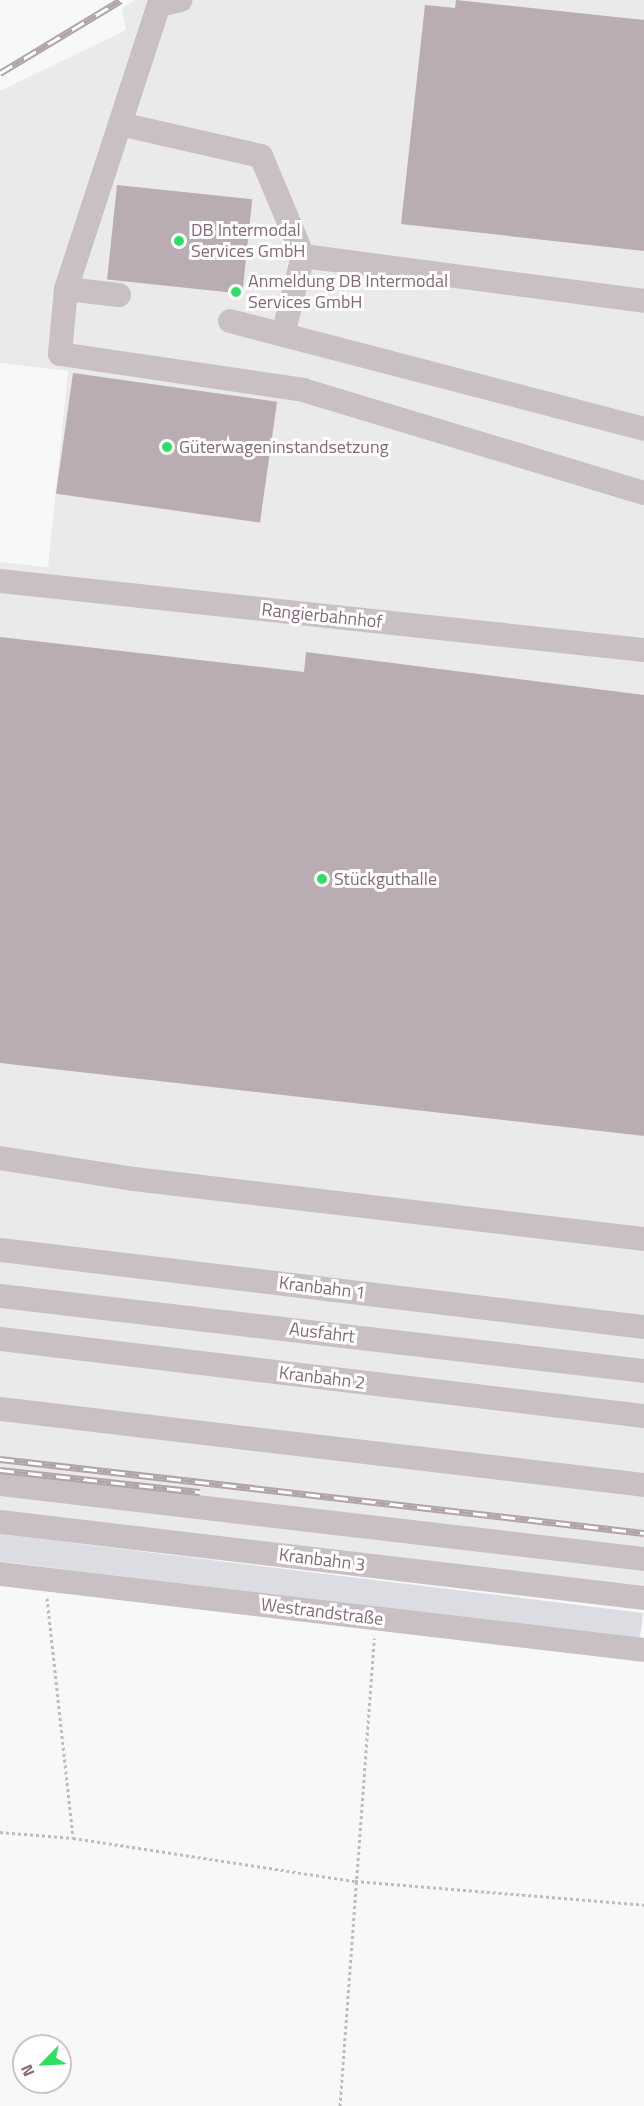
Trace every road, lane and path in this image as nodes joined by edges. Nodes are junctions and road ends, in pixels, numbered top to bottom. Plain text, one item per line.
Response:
1 (180, 0) edge
2 (120, 124) junction
3 (303, 256) junction
4 (66, 289) junction
5 (118, 295) dead end
6 (644, 301) edge
7 (230, 321) dead end
8 (283, 334) junction
9 (644, 429) edge
10 (644, 493) edge
11 (0, 581) edge
12 (644, 650) edge
13 (0, 1158) edge
14 (644, 1239) edge
15 (0, 1250) edge
16 (0, 1296) edge
17 (644, 1327) edge
18 (0, 1339) edge
19 (644, 1371) edge
20 (0, 1409) edge
21 (644, 1416) edge
22 (0, 1484) edge
23 (644, 1485) edge
24 (0, 1522) edge
25 (644, 1558) edge
26 (0, 1574) edge
27 (47, 1580) junction
28 (644, 1598) edge
29 (375, 1618) junction
30 (644, 1650) edge
31 (0, 1832) edge
32 (73, 1838) junction
33 (355, 1881) junction
34 (644, 1905) edge
35 (340, 2106) edge

1 - 2 street
2 - 3 street
2 - 4 street
3 - 6 street
3 - 8 street
4 - 5 street
4 - 10 street
7 - 8 street
8 - 9 street
11 - 12 street, Rangierbahnhof
13 - 14 street
15 - 17 street, Kranbahn 1
16 - 19 street, Ausfahrt
18 - 21 street, Kranbahn 2
20 - 23 street
22 - 25 street
24 - 28 street, Kranbahn 3
26 - 27 street, Westrandstraße
27 - 29 street, Westrandstraße
27 - 32 path
29 - 30 street, Westrandstraße
29 - 33 path
31 - 32 path
32 - 33 path
33 - 34 path
33 - 35 path

